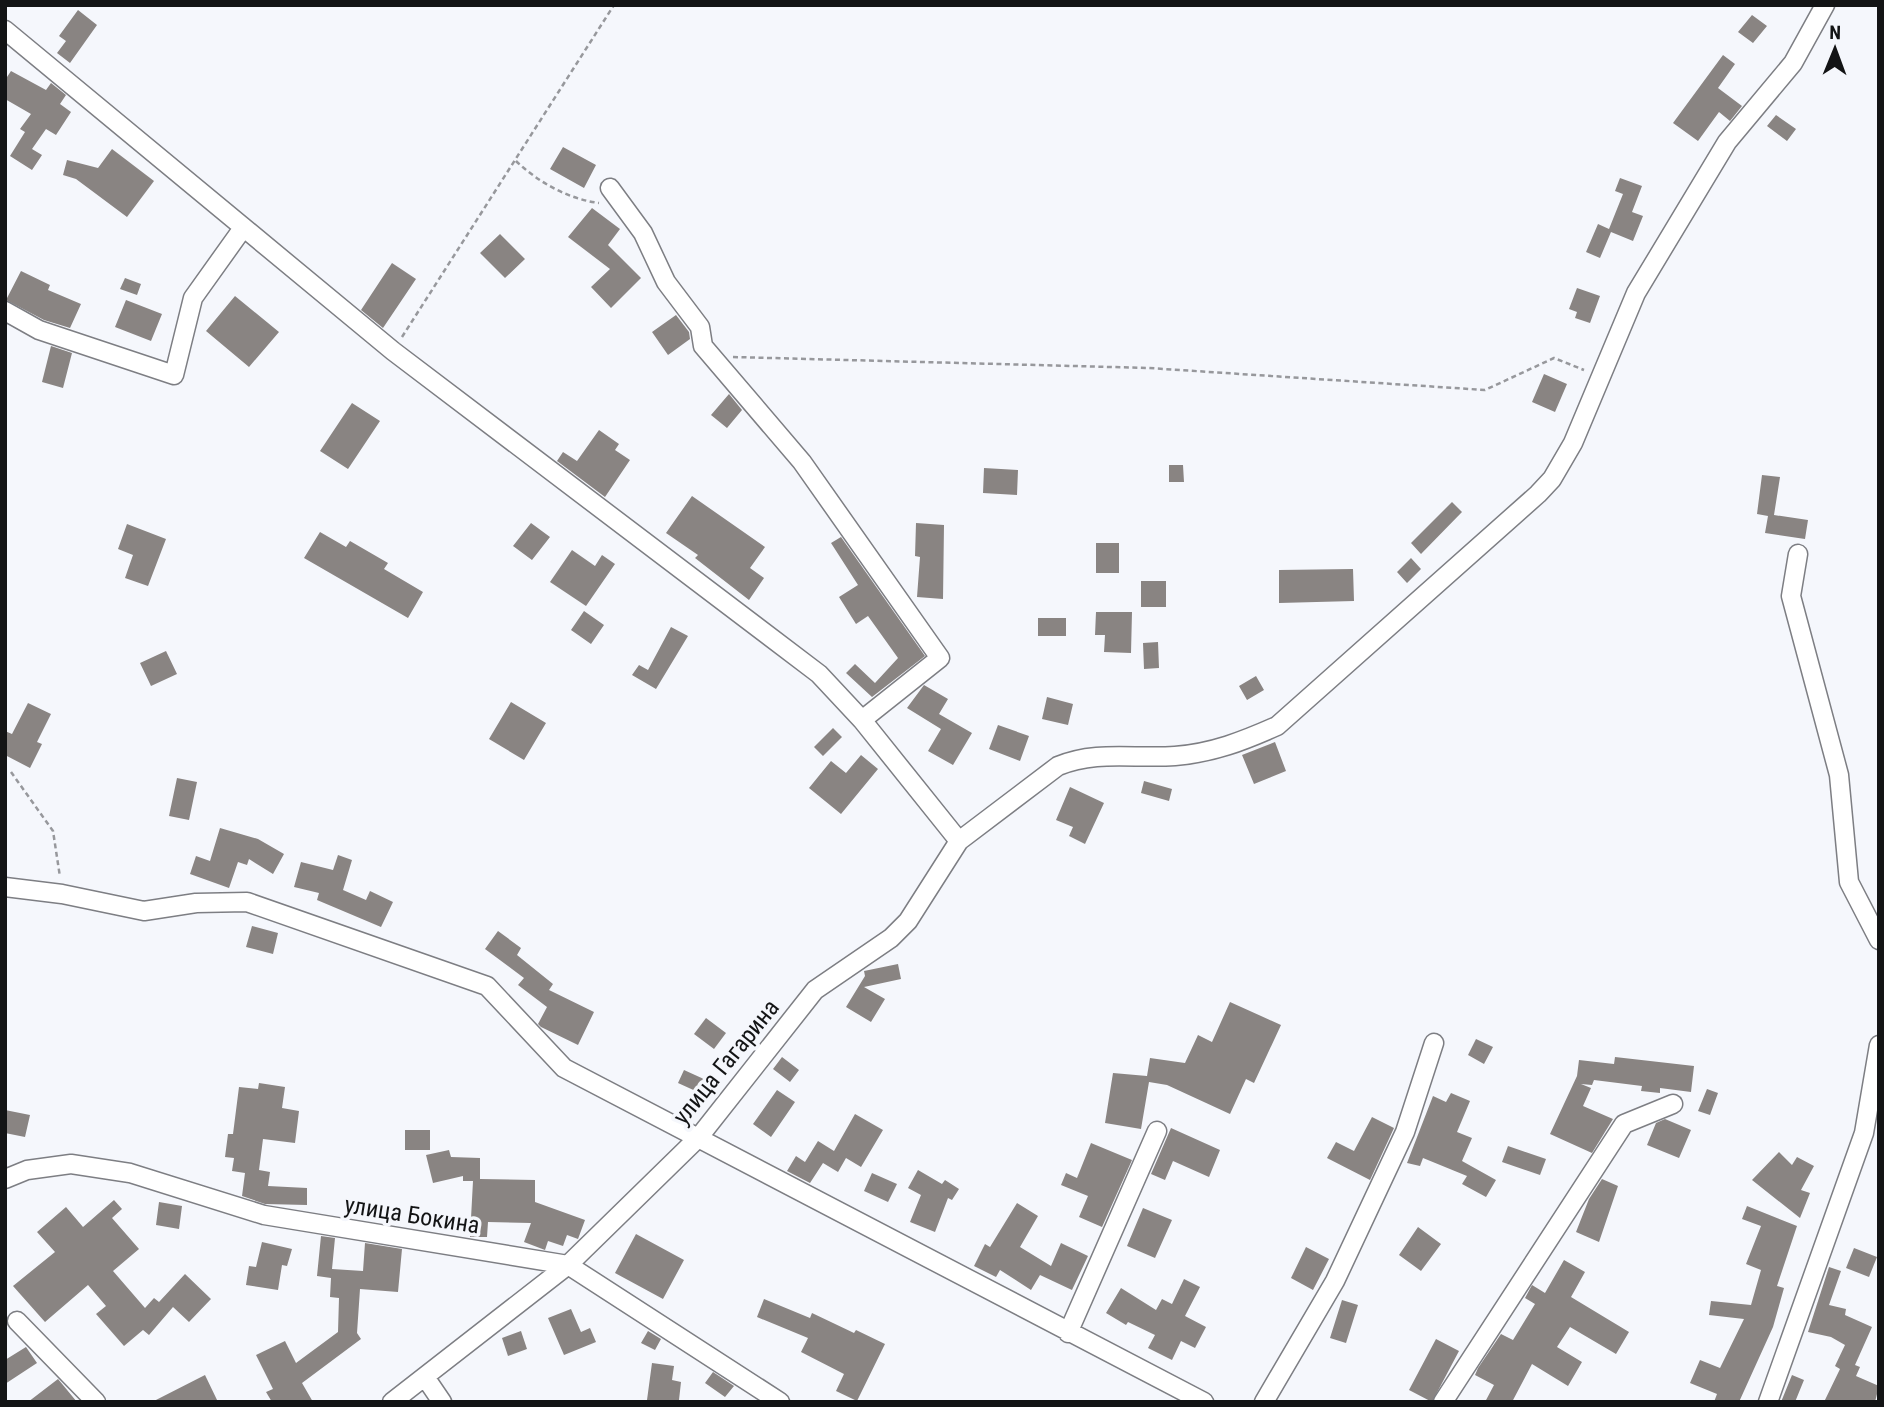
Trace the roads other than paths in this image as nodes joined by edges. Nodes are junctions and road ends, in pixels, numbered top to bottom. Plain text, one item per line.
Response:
1 (1825, 5) edge
2 (5, 30) edge
3 (610, 188) dead end
4 (243, 228) junction
5 (5, 311) edge
6 (1798, 554) dead end
7 (862, 720) junction
8 (959, 841) junction
9 (5, 887) edge
10 (1879, 940) edge
11 (1434, 1043) dead end
12 (1879, 1045) edge
13 (1673, 1104) dead end
14 (1157, 1131) dead end
15 (699, 1137) junction
16 (5, 1178) edge
17 (568, 1265) junction
18 (17, 1321) dead end
19 (1068, 1333) junction
20 (425, 1377) junction
21 (96, 1402) edge
22 (392, 1402) edge
23 (442, 1402) edge
24 (780, 1402) edge
25 (1204, 1402) edge
26 (1264, 1402) edge
27 (1443, 1402) edge
28 (1768, 1402) edge

1 - 8 street, улица Гагарина
2 - 4 street
3 - 7 street
4 - 5 street
4 - 7 street
6 - 10 street
7 - 8 street
8 - 15 street, улица Гагарина
9 - 15 street
11 - 26 street
12 - 28 street
13 - 27 street
14 - 19 street
15 - 17 street, улица Гагарина
15 - 19 street
16 - 17 street, улица Бокина
17 - 20 street, улица Гагарина
17 - 24 street, улица Бокина
18 - 21 street
19 - 25 street
20 - 22 street, улица Гагарина
20 - 23 street

